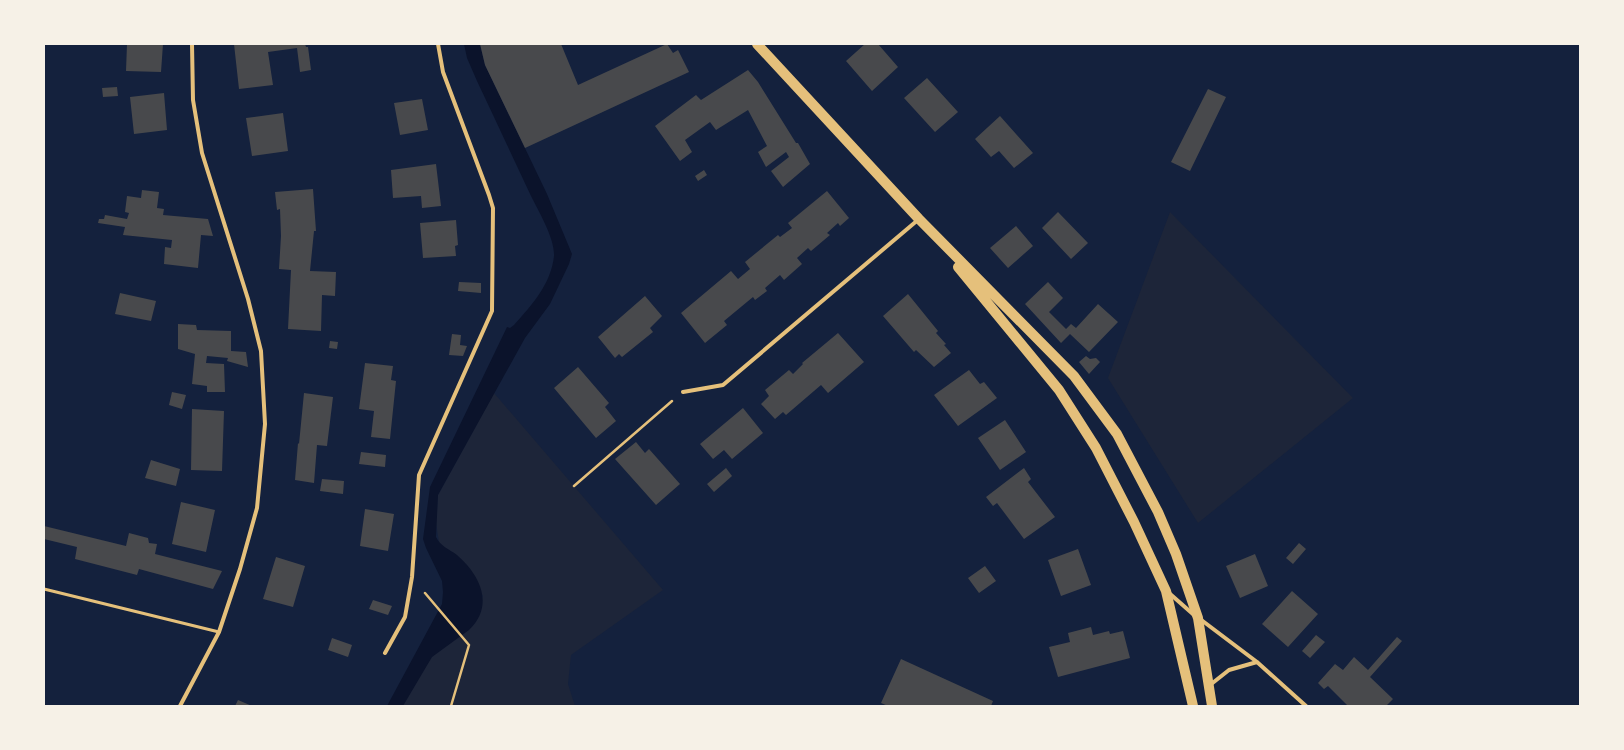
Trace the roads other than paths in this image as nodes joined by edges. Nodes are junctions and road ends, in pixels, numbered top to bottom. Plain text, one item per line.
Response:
1 (192, 44) edge
2 (438, 44) edge
3 (757, 44) edge
4 (919, 219) junction
5 (683, 392) road end
6 (44, 589) edge
7 (1166, 591) junction
8 (1198, 618) junction
9 (219, 632) junction
10 (386, 653) dead end
11 (1257, 662) junction
12 (1209, 685) junction
13 (180, 706) edge
14 (1193, 706) edge
15 (1212, 706) edge
16 (1306, 706) edge

1 - 9 street
2 - 10 street
3 - 4 main road
4 - 5 street
4 - 7 main road
4 - 8 main road
6 - 9 lane
7 - 8 street
7 - 14 main road
8 - 11 street
8 - 12 main road
9 - 13 street
11 - 12 street
11 - 16 street
12 - 15 main road

